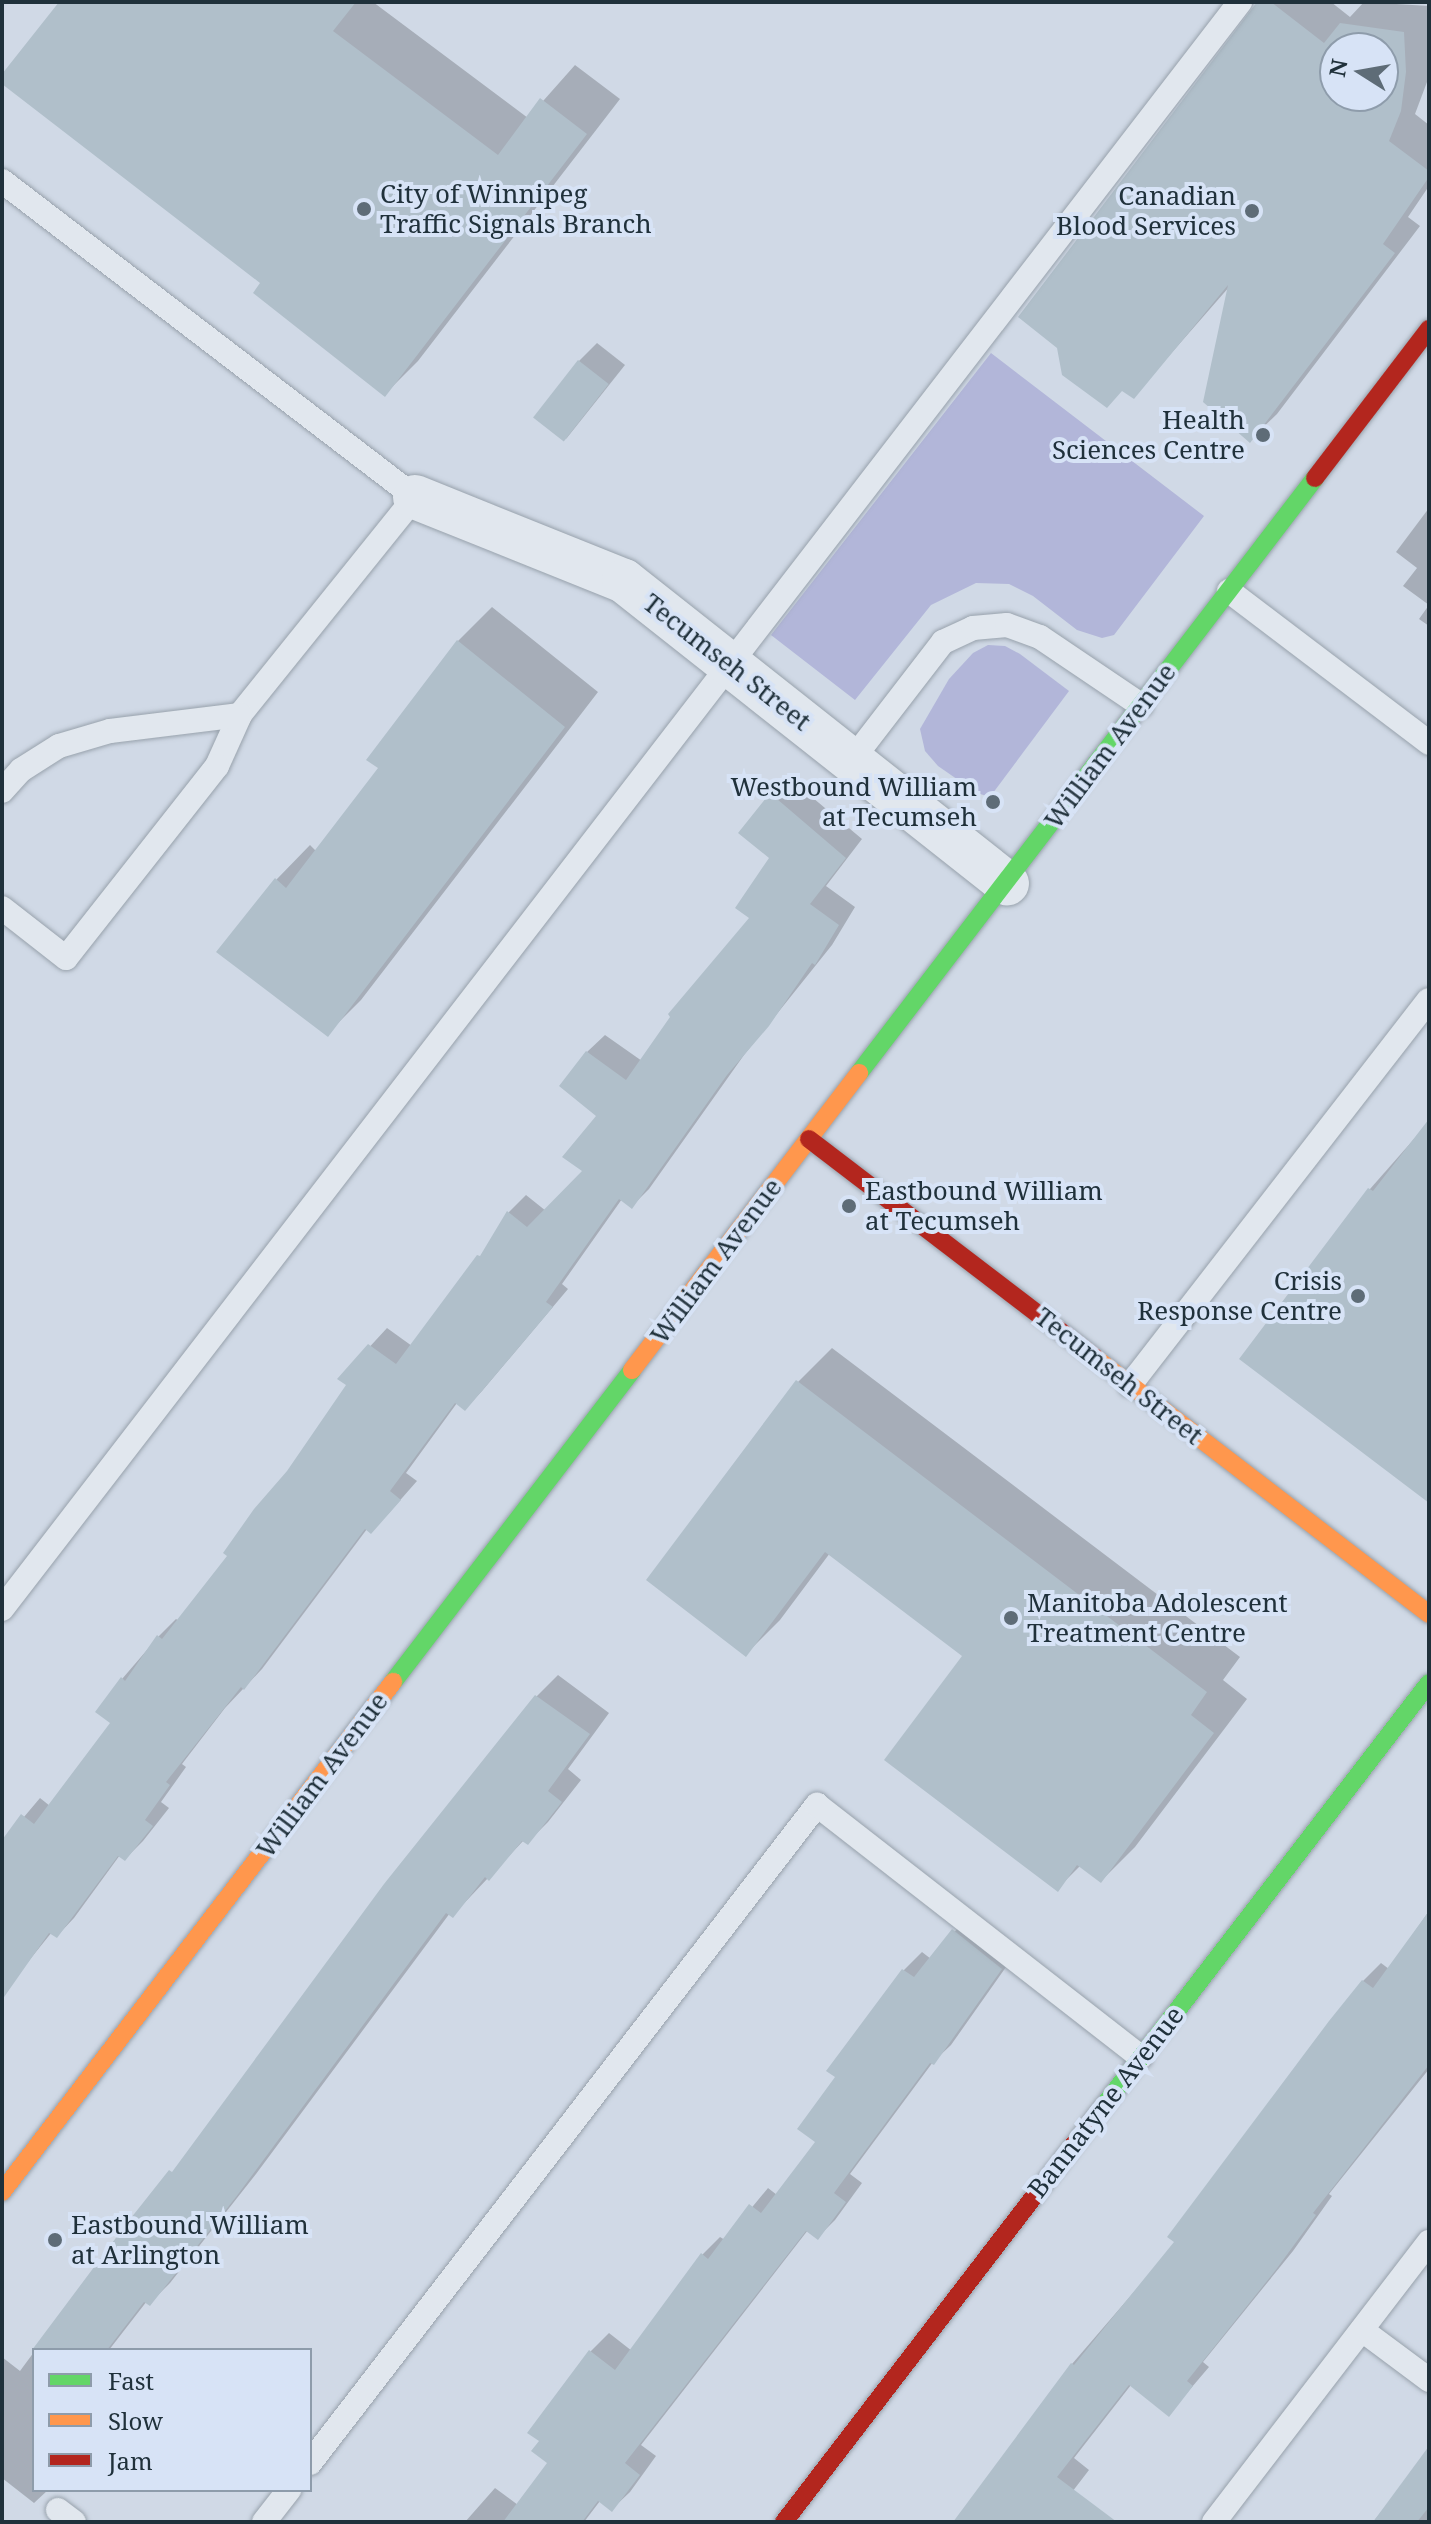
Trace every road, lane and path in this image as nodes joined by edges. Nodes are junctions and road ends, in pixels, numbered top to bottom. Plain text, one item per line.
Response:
1 (1240, 2) edge
2 (2, 181) edge
3 (1429, 329) edge
4 (415, 497) junction
5 (1229, 591) junction
6 (728, 664) junction
7 (1141, 705) junction
8 (240, 715) junction
9 (1429, 743) edge
10 (852, 760) junction
11 (2, 791) edge
12 (1007, 883) junction
13 (2, 908) edge
14 (1429, 1000) edge
15 (809, 1139) junction
16 (1130, 1385) junction
17 (2, 1609) edge
18 (1429, 1614) edge
19 (1429, 1683) edge
20 (1141, 2057) junction
21 (7, 2177) edge
22 (1429, 2242) edge
23 (1362, 2330) junction
24 (1429, 2380) edge
25 (312, 2460) edge
26 (287, 2492) edge
27 (264, 2522) edge
28 (784, 2522) edge
29 (1214, 2522) edge

1 - 6 lane
2 - 4 lane
3 - 5 main road, William Avenue
4 - 6 street, Tecumseh Street
4 - 8 lane
5 - 7 main road, William Avenue
5 - 9 lane
6 - 10 street, Tecumseh Street
6 - 17 lane
7 - 10 lane
7 - 12 main road, William Avenue
8 - 11 lane
8 - 13 lane
10 - 12 street, Tecumseh Street
12 - 15 main road, William Avenue
14 - 16 lane
15 - 16 main road, Tecumseh Street
15 - 21 main road, William Avenue
16 - 18 main road, Tecumseh Street
19 - 20 main road, Bannatyne Avenue
20 - 25 lane
20 - 28 main road, Bannatyne Avenue
22 - 23 lane
23 - 24 lane
23 - 29 lane
26 - 27 lane

